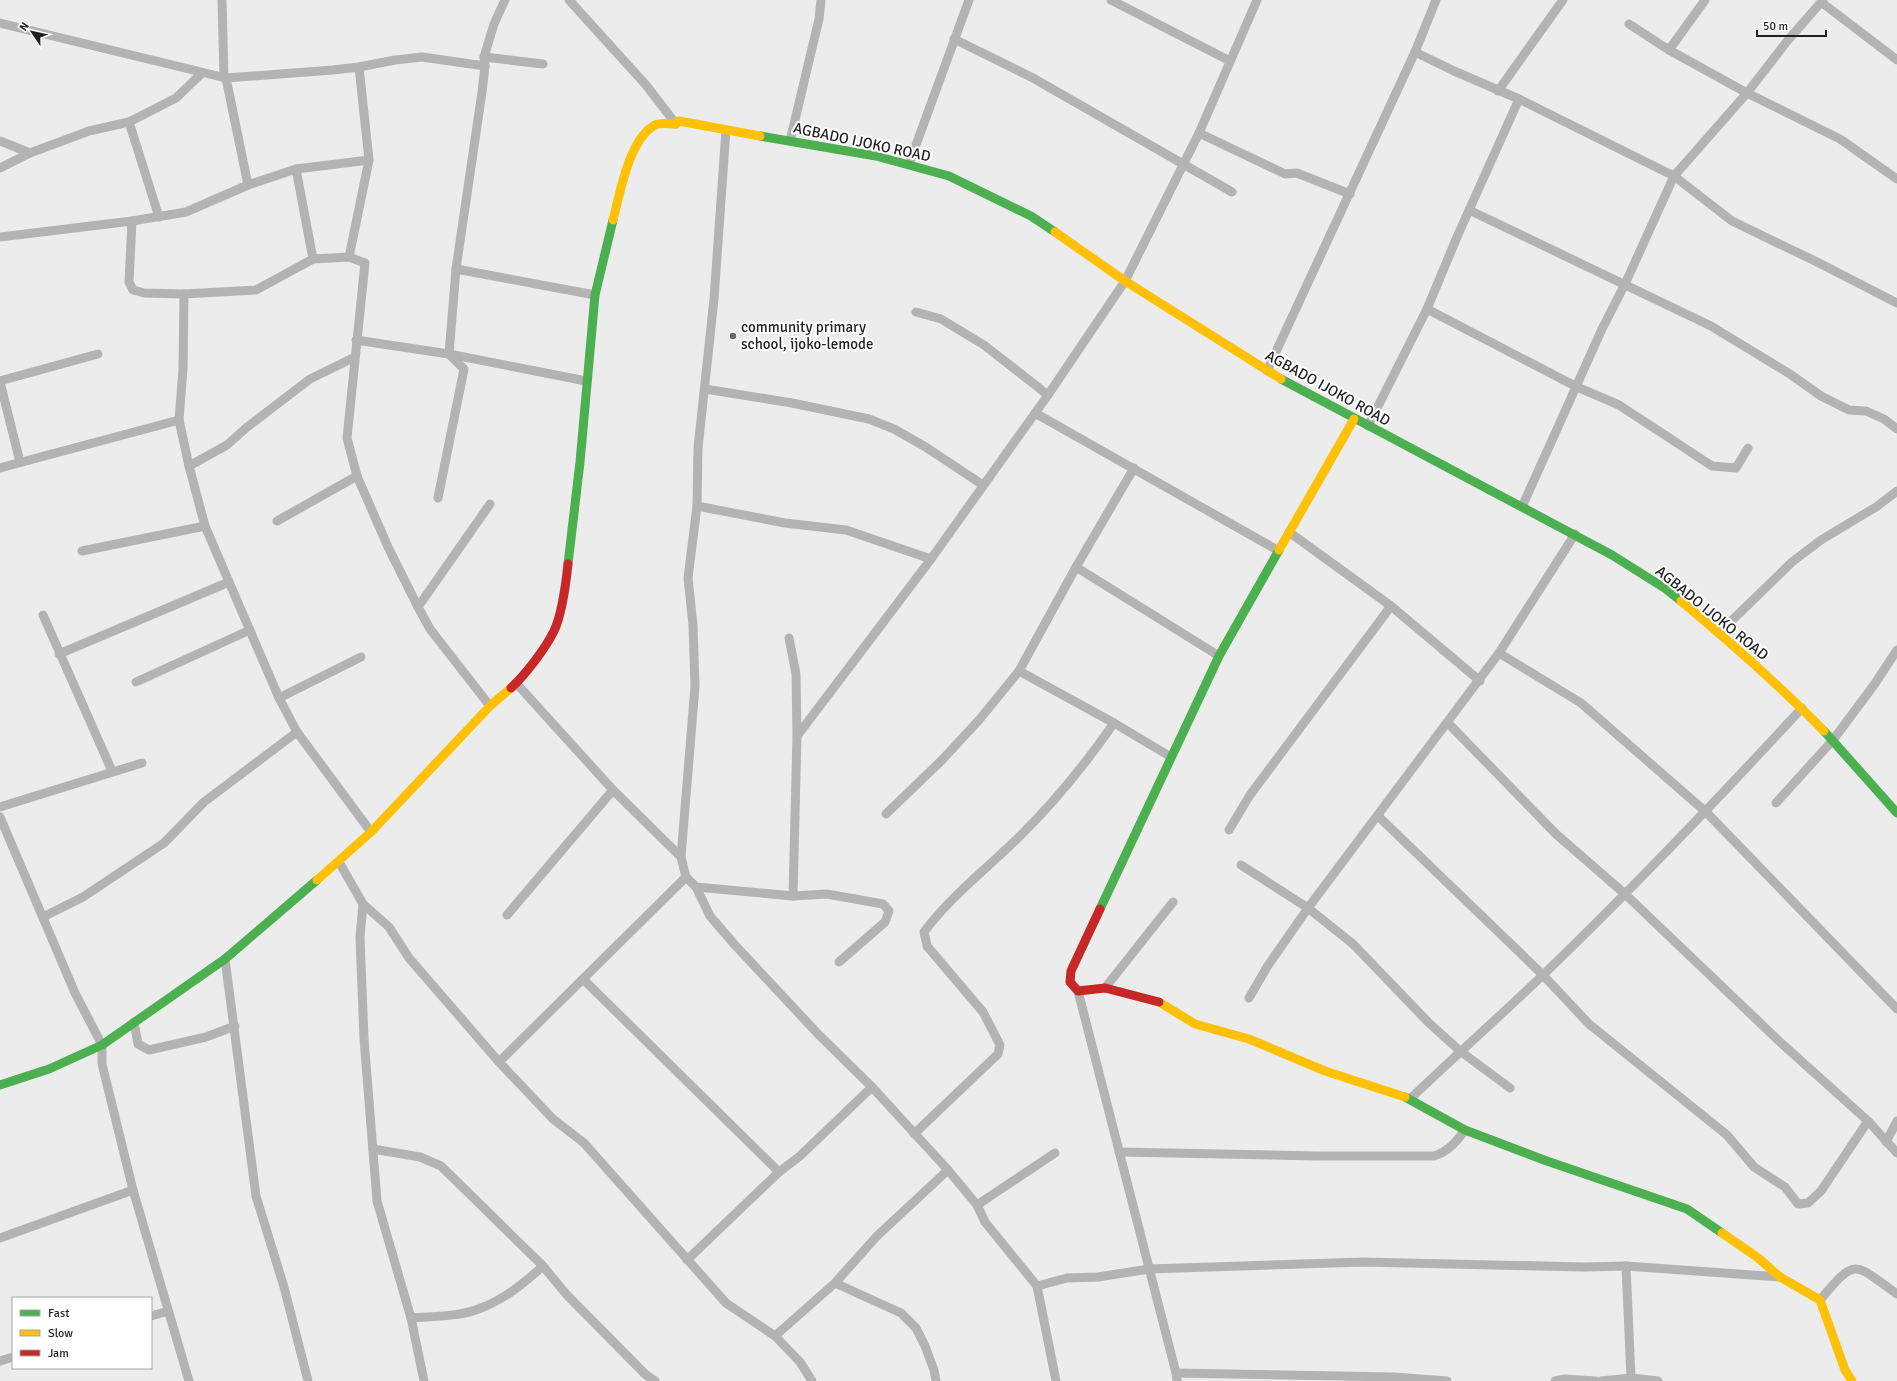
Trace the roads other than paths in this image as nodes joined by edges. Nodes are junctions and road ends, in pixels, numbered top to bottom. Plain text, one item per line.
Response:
1 (222, 0) edge
2 (505, 0) edge
3 (569, 0) edge
4 (822, 0) edge
5 (969, 0) edge
6 (1111, 0) edge
7 (1257, 0) edge
8 (1436, 0) edge
9 (1563, 0) edge
10 (1705, 0) edge
11 (1822, 1) edge
12 (0, 23) edge
13 (1629, 24) dead end
14 (954, 39) junction
15 (1669, 50) junction
16 (1415, 52) junction
17 (1897, 60) edge
18 (1230, 61) junction
19 (485, 62) junction
20 (543, 64) dead end
21 (359, 67) junction
22 (202, 73) junction
23 (225, 78) junction
24 (1498, 91) junction
25 (1747, 93) junction
26 (1519, 100) junction
27 (129, 122) junction
28 (676, 124) junction
29 (726, 130) junction
30 (1198, 133) junction
31 (0, 141) edge
32 (790, 141) junction
33 (30, 153) junction
34 (369, 160) junction
35 (1184, 163) junction
36 (909, 164) junction
37 (0, 168) edge
38 (296, 169) junction
39 (1674, 176) junction
40 (1897, 179) edge
41 (248, 185) junction
42 (1232, 192) dead end
43 (1350, 194) junction
44 (1469, 210) junction
45 (159, 217) junction
46 (132, 221) junction
47 (0, 237) edge
48 (349, 257) junction
49 (313, 259) junction
50 (456, 269) junction
51 (1125, 281) junction
52 (1625, 284) junction
53 (184, 294) junction
54 (596, 295) junction
55 (1897, 303) edge
56 (1427, 309) junction
57 (916, 312) dead end
58 (356, 340) junction
59 (98, 354) dead end
60 (449, 354) junction
61 (355, 357) junction
62 (1267, 371) junction
63 (586, 381) junction
64 (0, 382) edge
65 (1577, 387) junction
66 (705, 390) junction
67 (1048, 395) junction
68 (1035, 413) junction
69 (1354, 419) junction
70 (179, 420) junction
71 (1368, 426) junction
72 (1897, 430) edge
73 (1748, 448) dead end
74 (20, 462) junction
75 (188, 466) junction
76 (0, 468) edge
77 (1134, 468) junction
78 (357, 476) junction
79 (983, 485) junction
80 (1897, 491) edge
81 (438, 498) dead end
82 (490, 504) dead end
83 (697, 506) junction
84 (1522, 507) junction
85 (277, 521) dead end
86 (206, 526) junction
87 (1289, 532) junction
88 (1574, 534) junction
89 (82, 551) dead end
90 (1279, 551) junction
91 (931, 559) junction
92 (1076, 567) junction
93 (229, 582) junction
94 (1392, 606) junction
95 (418, 607) junction
96 (43, 615) dead end
97 (250, 630) junction
98 (1719, 633) junction
99 (789, 638) dead end
100 (1897, 650) edge
101 (1499, 653) junction
102 (59, 654) junction
103 (1219, 656) junction
104 (361, 657) dead end
105 (1019, 671) junction
106 (1480, 680) junction
107 (136, 682) dead end
108 (516, 683) junction
109 (279, 698) junction
110 (490, 706) junction
111 (1802, 708) junction
112 (1114, 723) junction
113 (1448, 723) junction
114 (297, 732) junction
115 (797, 736) junction
116 (1833, 740) junction
117 (1171, 757) junction
118 (142, 763) dead end
119 (112, 771) junction
120 (613, 790) junction
121 (1776, 803) dead end
122 (0, 807) edge
123 (1706, 812) junction
124 (1897, 813) edge
125 (886, 814) dead end
126 (1378, 816) junction
127 (0, 817) edge
128 (1229, 830) dead end
129 (370, 832) junction
130 (681, 857) junction
131 (340, 862) junction
132 (1241, 865) dead end
133 (686, 877) junction
134 (696, 887) junction
135 (1625, 894) junction
136 (793, 896) junction
137 (1173, 902) dead end
138 (363, 904) junction
139 (1308, 908) junction
140 (507, 915) dead end
141 (43, 917) junction
142 (225, 959) junction
143 (839, 962) dead end
144 (1543, 975) junction
145 (583, 979) junction
146 (1105, 988) junction
147 (1078, 991) junction
148 (1249, 998) dead end
149 (1897, 1009) edge
150 (134, 1022) junction
151 (234, 1026) junction
152 (102, 1045) junction
153 (1460, 1051) junction
154 (499, 1062) junction
155 (0, 1085) edge
156 (872, 1087) junction
157 (1510, 1088) dead end
158 (1410, 1099) junction
159 (1868, 1121) junction
160 (1897, 1121) edge
161 (1465, 1130) junction
162 (914, 1134) junction
163 (1886, 1142) junction
164 (373, 1149) junction
165 (1119, 1152) junction
166 (1055, 1153) dead end
167 (1897, 1153) edge
168 (948, 1170) junction
169 (779, 1172) junction
170 (133, 1190) junction
171 (977, 1205) junction
172 (0, 1238) edge
173 (687, 1260) junction
174 (542, 1266) junction
175 (1626, 1266) junction
176 (1149, 1269) junction
177 (1780, 1277) junction
178 (835, 1283) junction
179 (1037, 1286) junction
180 (1897, 1294) edge
181 (1820, 1300) junction
182 (168, 1311) junction
183 (152, 1316) edge
184 (410, 1318) junction
185 (775, 1336) junction
186 (12, 1357) edge
187 (0, 1361) edge
188 (1177, 1377) edge
189 (1631, 1378) junction
190 (189, 1381) edge
191 (308, 1381) edge
192 (424, 1381) edge
193 (655, 1381) edge
194 (812, 1381) edge
195 (936, 1381) edge
196 (1056, 1381) edge
197 (1447, 1381) edge
198 (1555, 1381) edge
199 (1595, 1381) edge
200 (1601, 1381) edge
201 (1658, 1381) edge
202 (1852, 1381) edge

1 - 23 street
2 - 19 street
3 - 28 street
4 - 32 street
5 - 14 street
6 - 18 street
7 - 18 street
8 - 16 street
9 - 24 street
10 - 15 street
11 - 17 street
11 - 25 street
12 - 22 street
13 - 15 street
14 - 35 street
14 - 36 street
15 - 25 street
16 - 24 street
16 - 43 street
18 - 30 street
19 - 20 street
19 - 21 street
19 - 50 street
21 - 23 street
21 - 34 street
22 - 23 street
22 - 27 street
23 - 41 street
24 - 26 street
25 - 39 street
25 - 40 street
26 - 39 street
26 - 44 street
27 - 33 street
27 - 45 street
28 - 29 street, AGBADO IJOKO ROAD
28 - 54 street
29 - 32 street, AGBADO IJOKO ROAD
29 - 66 street
30 - 35 street
30 - 43 street
31 - 33 street
32 - 36 street, AGBADO IJOKO ROAD
33 - 37 street
34 - 38 street
34 - 48 street
35 - 42 street
35 - 51 street
36 - 51 street, AGBADO IJOKO ROAD
38 - 41 street
38 - 49 street
39 - 52 street
39 - 55 street
41 - 45 street
43 - 62 street
44 - 52 street
44 - 56 street
45 - 46 street
46 - 47 street
46 - 53 street
48 - 49 street
48 - 58 street
49 - 53 street
50 - 54 street
50 - 60 street
51 - 62 street, AGBADO IJOKO ROAD
51 - 67 street
52 - 65 street
52 - 72 street
53 - 70 street
54 - 63 street
56 - 65 street
56 - 71 street
57 - 67 street
58 - 60 street
58 - 61 street
59 - 64 street
60 - 63 street
60 - 81 street
61 - 75 street
61 - 78 street
62 - 69 street, AGBADO IJOKO ROAD
63 - 108 street
64 - 74 street
65 - 73 street
65 - 84 street
66 - 79 street
66 - 83 street
67 - 68 street
68 - 77 street
68 - 79 street
69 - 71 street, AGBADO IJOKO ROAD
69 - 87 street
70 - 74 street
70 - 75 street
71 - 84 street, AGBADO IJOKO ROAD
74 - 76 street
75 - 86 street
77 - 90 street
77 - 92 street
78 - 85 street
78 - 95 street
79 - 91 street
80 - 98 street
82 - 95 street
83 - 91 street
83 - 130 street
84 - 88 street, AGBADO IJOKO ROAD
86 - 89 street
86 - 93 street
87 - 90 street
87 - 94 street
88 - 98 street, AGBADO IJOKO ROAD
88 - 101 street
90 - 103 street
91 - 115 street
92 - 103 street
92 - 105 street
93 - 97 street
93 - 102 street
94 - 106 street
94 - 128 street
95 - 110 street
96 - 102 street
97 - 107 street
97 - 109 street
98 - 111 street, AGBADO IJOKO ROAD
99 - 115 street
100 - 116 street
101 - 106 street
101 - 123 street
102 - 119 street
103 - 117 street
104 - 109 street
105 - 112 street
105 - 125 street
106 - 113 street
108 - 110 street
108 - 120 street
109 - 114 street
110 - 129 street
111 - 116 street, AGBADO IJOKO ROAD
111 - 123 street
112 - 117 street
112 - 162 street
113 - 126 street
113 - 135 street
114 - 129 street
114 - 141 street
115 - 136 street
116 - 121 street
116 - 124 street, AGBADO IJOKO ROAD
117 - 147 street
118 - 119 street
119 - 122 street
120 - 130 street
120 - 140 street
123 - 135 street
123 - 149 street
126 - 139 street
126 - 144 street
127 - 141 street
129 - 131 street
130 - 133 street
131 - 138 street
131 - 142 street
132 - 139 street
133 - 134 street
133 - 145 street
134 - 136 street
134 - 156 street
135 - 144 street
135 - 159 street
136 - 143 street
137 - 146 street
138 - 154 street
138 - 164 street
139 - 148 street
139 - 153 street
141 - 152 street
142 - 150 street
142 - 151 street
144 - 153 street
144 - 159 street
145 - 154 street
145 - 169 street
146 - 147 street
146 - 158 street
147 - 165 street
150 - 151 street
150 - 152 street
151 - 191 street
152 - 155 street
152 - 170 street
153 - 157 street
153 - 158 street
154 - 173 street
156 - 162 street
156 - 169 street
158 - 161 street
159 - 163 street
160 - 163 street
161 - 165 street
161 - 177 street
162 - 168 street
163 - 167 street
164 - 174 street
164 - 184 street
165 - 176 street
166 - 171 street
168 - 171 street
168 - 178 street
169 - 173 street
170 - 172 street
170 - 182 street
171 - 179 street
173 - 185 street
174 - 184 street
174 - 193 street
175 - 176 street
175 - 177 street
175 - 189 street
176 - 179 street
176 - 188 street
177 - 181 street
178 - 185 street
178 - 195 street
179 - 196 street
180 - 181 street
181 - 202 street
182 - 183 street
182 - 190 street
184 - 192 street
185 - 194 street
186 - 187 street
188 - 197 street
189 - 200 street
189 - 201 street
198 - 199 street

